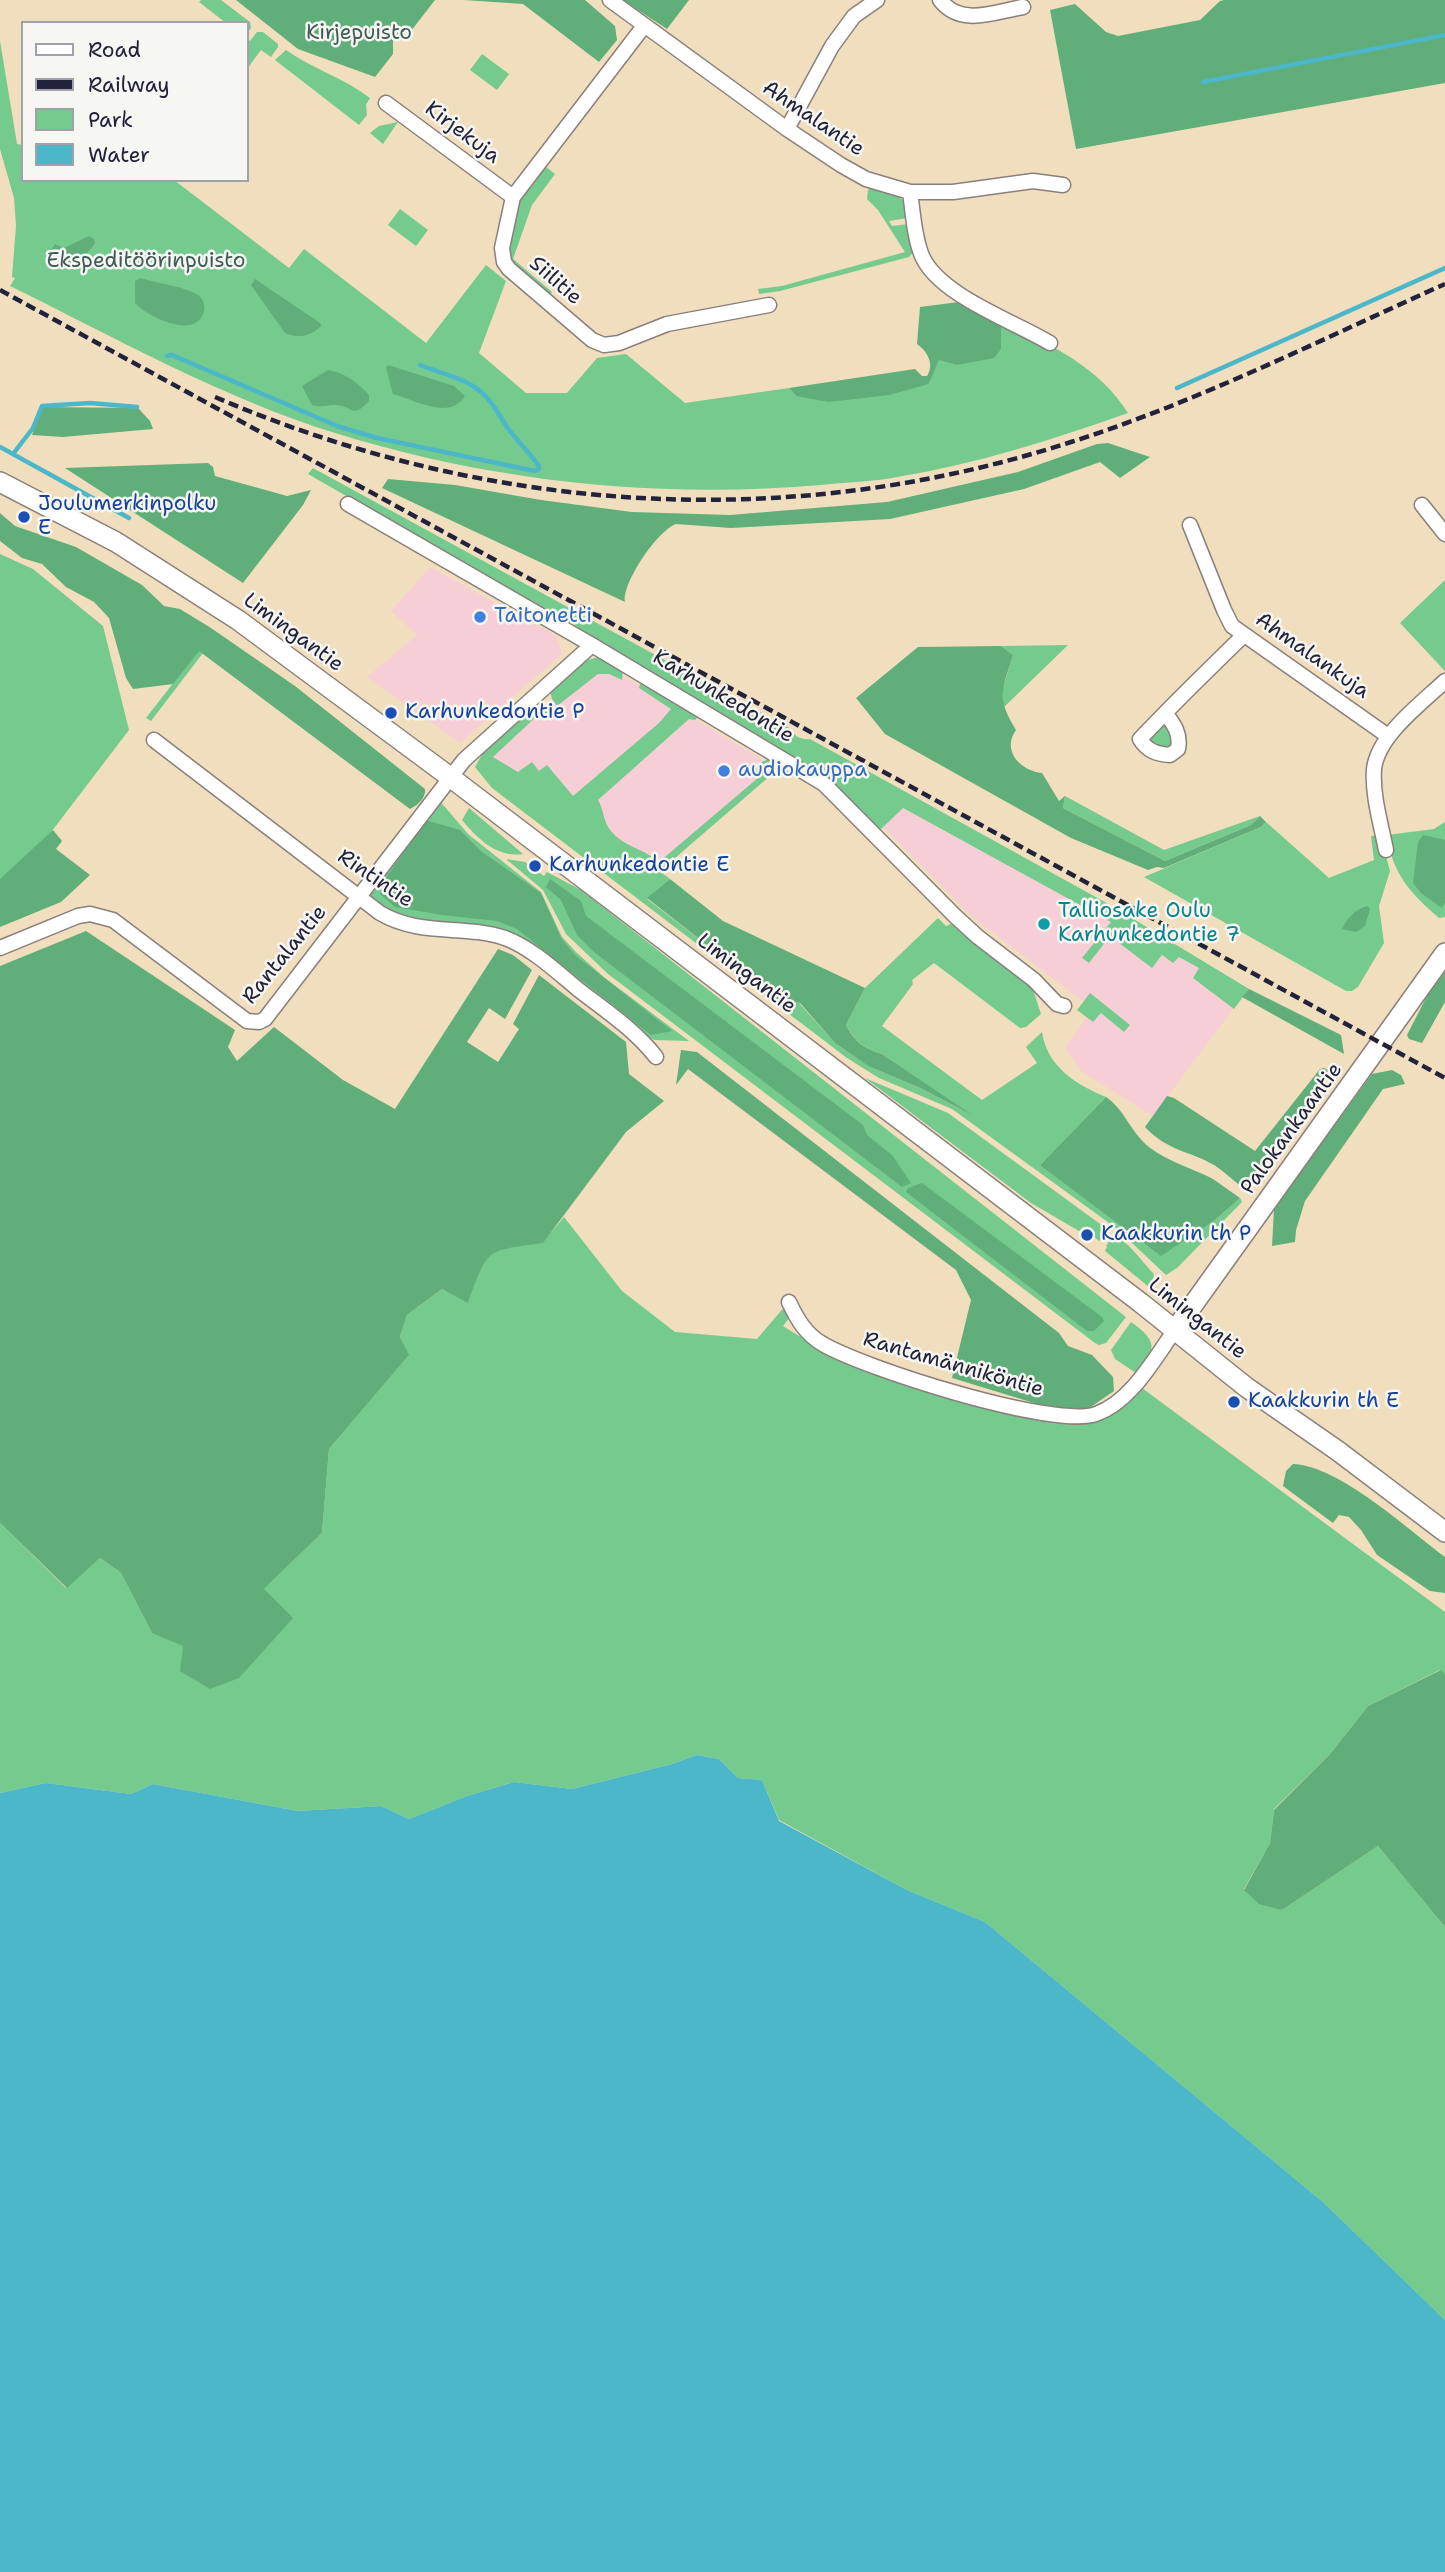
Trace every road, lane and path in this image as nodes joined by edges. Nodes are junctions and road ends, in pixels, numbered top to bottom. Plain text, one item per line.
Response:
1 (610, 0) edge
2 (877, 0) edge
3 (940, 0) edge
4 (1023, 7) dead end
5 (644, 26) junction
6 (386, 103) dead end
7 (787, 129) junction
8 (1063, 186) dead end
9 (910, 192) junction
10 (513, 197) junction
11 (769, 304) dead end
12 (1050, 343) dead end
13 (0, 482) edge
14 (348, 504) dead end
15 (1422, 505) dead end
16 (1190, 525) dead end
17 (1445, 534) edge
18 (1244, 635) junction
19 (592, 645) junction
20 (1445, 681) edge
21 (1165, 713) dead end
22 (1388, 736) junction
23 (154, 740) dead end
24 (450, 776) junction
25 (1386, 850) dead end
26 (358, 897) junction
27 (0, 948) edge
28 (1445, 953) edge
29 (1064, 1006) dead end
30 (656, 1057) dead end
31 (789, 1302) dead end
32 (1175, 1330) junction
33 (1445, 1532) edge

1 - 5 street, Ahmalantie
2 - 7 street
3 - 4 street
5 - 7 street, Ahmalantie
5 - 10 street, Siilitie
6 - 10 street, Kirjekuja
7 - 9 street, Ahmalantie
8 - 9 street, Ahmalantie
9 - 12 street
10 - 11 street, Siilitie
13 - 24 main road, Limingantie
14 - 19 street, Karhunkedontie
15 - 17 street
16 - 18 street, Ahmalankuja
18 - 21 street
18 - 22 street, Ahmalankuja
19 - 24 street
19 - 29 street, Karhunkedontie
20 - 22 street
22 - 25 street
23 - 26 street, Rintintie
24 - 26 street, Rantalantie
24 - 32 main road, Limingantie
26 - 27 street, Rantalantie
26 - 30 street, Rintintie
28 - 32 main road, Palokankaantie
31 - 32 street, Rantamänniköntie
32 - 33 main road, Limingantie

